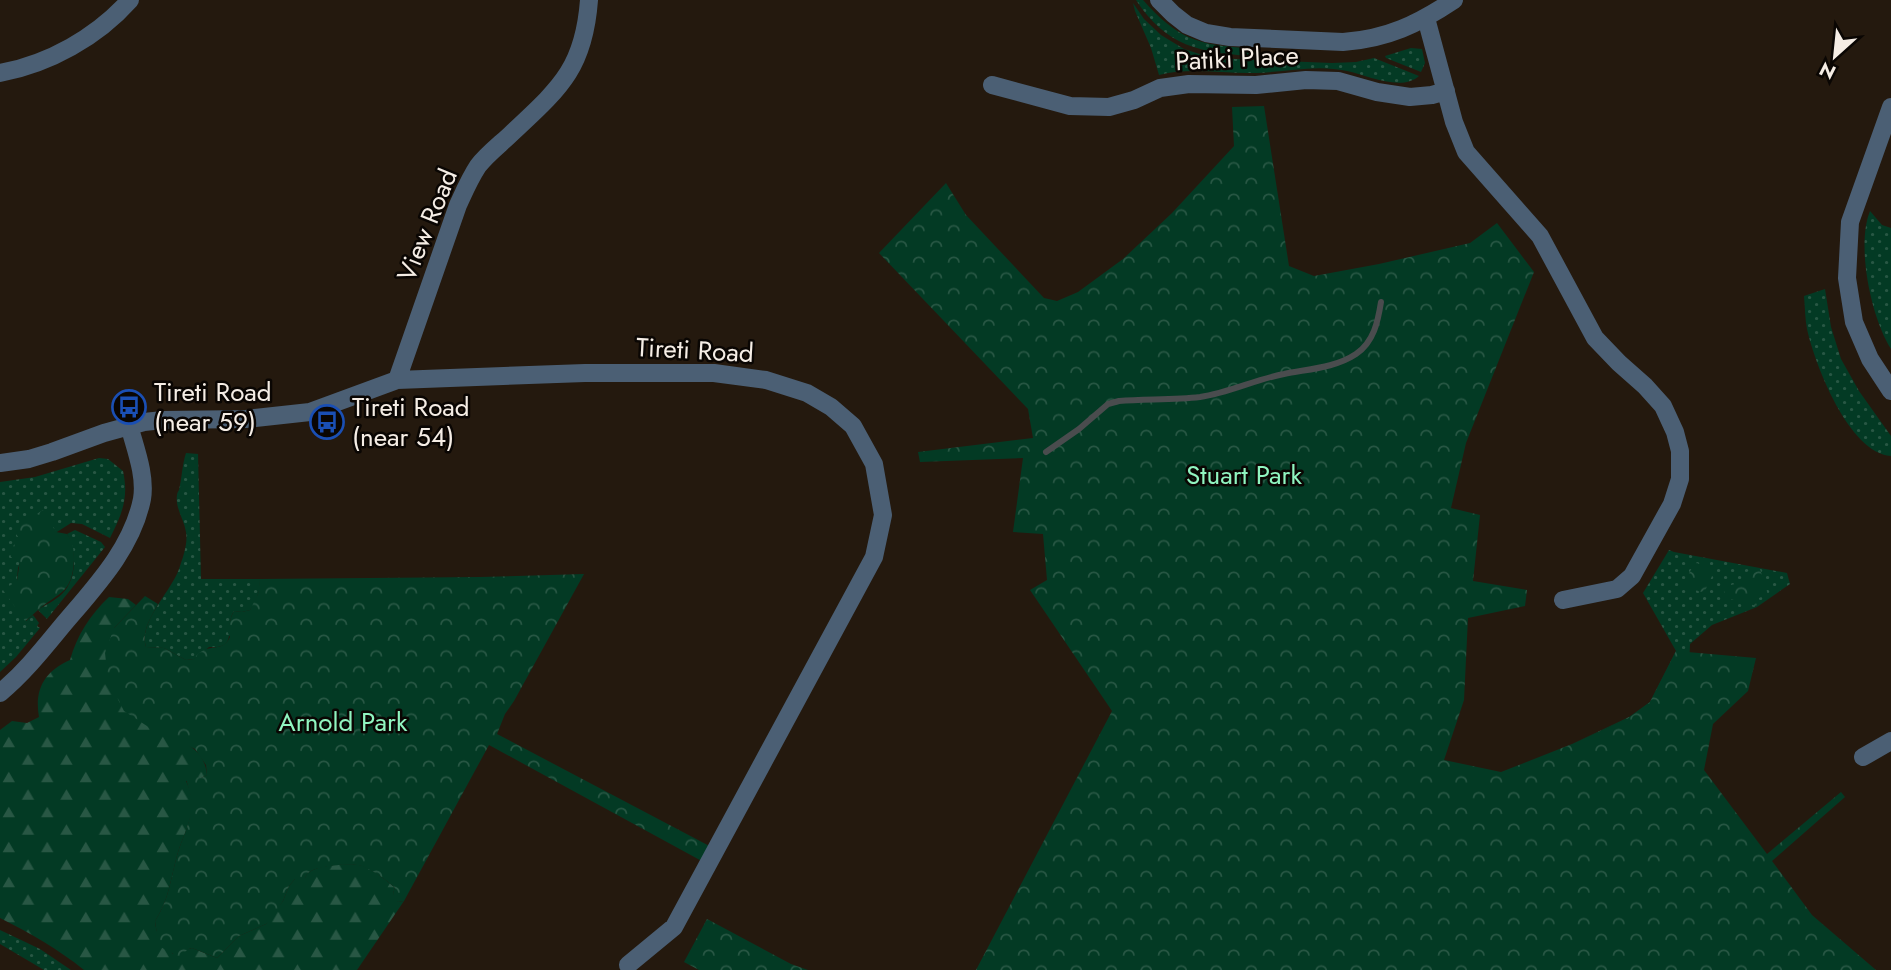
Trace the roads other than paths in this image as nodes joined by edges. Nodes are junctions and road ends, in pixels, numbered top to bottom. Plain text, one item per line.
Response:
1 (130, 0) edge
2 (589, 0) edge
3 (1159, 0) edge
4 (1454, 0) edge
5 (1426, 18) junction
6 (0, 73) edge
7 (992, 85) dead end
8 (1446, 91) junction
9 (1891, 107) edge
10 (397, 380) junction
11 (1891, 391) edge
12 (129, 425) junction
13 (0, 463) edge
14 (1563, 600) dead end
15 (0, 693) edge
16 (1891, 741) edge
17 (1863, 757) dead end
18 (628, 965) dead end

1 - 6 street
2 - 10 street, View Road
3 - 5 street
4 - 5 street
5 - 8 street
7 - 8 street, Patiki Place
8 - 14 street
9 - 11 street
10 - 12 street, Tireti Road
10 - 18 street, Tireti Road
12 - 13 street, Tireti Road
12 - 15 street
16 - 17 street

